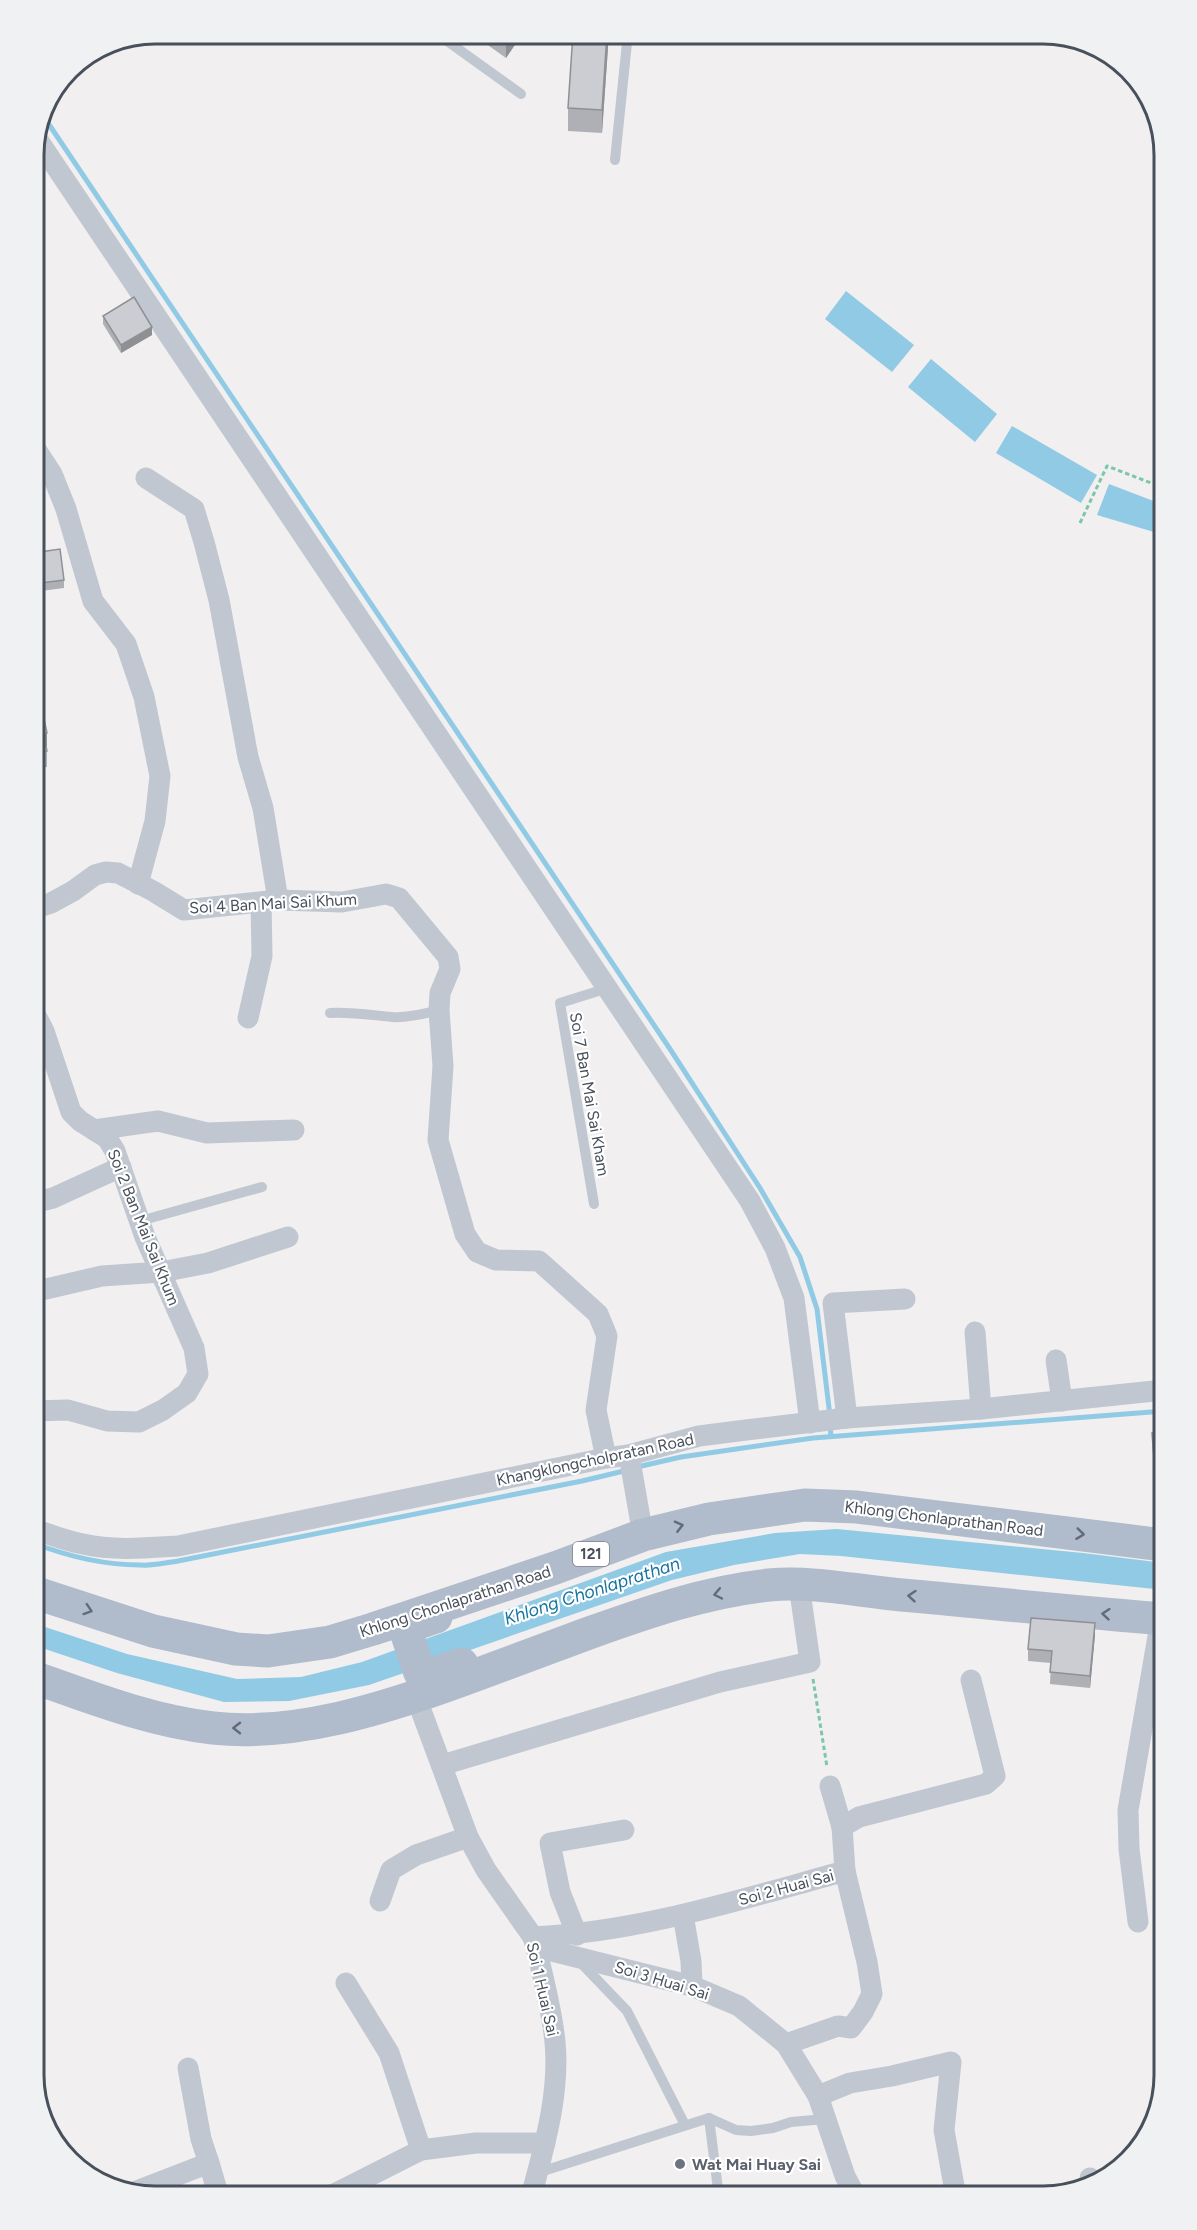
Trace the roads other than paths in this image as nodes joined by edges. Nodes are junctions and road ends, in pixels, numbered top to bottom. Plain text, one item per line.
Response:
1 (451, 44) edge
2 (627, 44) edge
3 (520, 94) dead end
4 (44, 149) edge
5 (615, 160) dead end
6 (44, 462) edge
7 (146, 478) dead end
8 (138, 884) junction
9 (269, 901) junction
10 (44, 905) edge
11 (608, 988) junction
12 (439, 1010) junction
13 (330, 1013) dead end
14 (248, 1018) dead end
15 (44, 1057) edge
16 (94, 1130) junction
17 (294, 1130) dead end
18 (121, 1167) junction
19 (262, 1187) dead end
20 (44, 1200) edge
21 (594, 1204) dead end
22 (140, 1221) junction
23 (288, 1237) dead end
24 (161, 1272) junction
25 (44, 1289) edge
26 (905, 1299) dead end
27 (975, 1332) dead end
28 (1056, 1360) dead end
29 (1154, 1391) edge
30 (1062, 1401) junction
31 (981, 1409) junction
32 (44, 1411) edge
33 (841, 1418) junction
34 (810, 1423) junction
35 (606, 1458) junction
36 (630, 1459) junction
37 (641, 1519) junction
38 (44, 1532) edge
39 (1154, 1544) edge
40 (555, 1568) junction
41 (799, 1585) junction
42 (44, 1596) edge
43 (1154, 1618) edge
44 (399, 1637) junction
45 (268, 1651) junction
46 (1154, 1664) edge
47 (971, 1680) dead end
48 (44, 1681) edge
49 (414, 1683) junction
50 (442, 1765) junction
51 (831, 1786) road end
52 (842, 1827) junction
53 (624, 1830) dead end
54 (468, 1837) junction
55 (845, 1871) junction
56 (380, 1901) dead end
57 (683, 1915) junction
58 (1138, 1922) dead end
59 (577, 1935) junction
60 (535, 1942) junction
61 (576, 1958) junction
62 (346, 1983) dead end
63 (692, 1986) junction
64 (786, 2044) junction
65 (188, 2068) dead end
66 (818, 2096) junction
67 (709, 2118) junction
68 (825, 2119) junction
69 (685, 2125) junction
70 (545, 2144) junction
71 (421, 2150) junction
72 (209, 2163) junction
73 (537, 2173) junction
74 (150, 2186) edge
75 (216, 2186) edge
76 (351, 2186) edge
77 (534, 2186) edge
78 (717, 2186) edge
79 (850, 2186) edge
80 (954, 2186) edge

1 - 3 lane
2 - 5 lane
4 - 11 street
6 - 8 street
7 - 9 street
8 - 9 street, Soi 4 Ban Mai Sai Khum
8 - 10 street, Soi 4 Ban Mai Sai Khum
9 - 12 street, Soi 4 Ban Mai Sai Khum
9 - 14 street
11 - 21 lane, Soi 7 Ban Mai Sai Kham
11 - 34 street
12 - 13 lane
12 - 35 street, Soi 4 Ban Mai Sai Khum
15 - 16 street, Soi 2 Ban Mai Sai Khum
16 - 17 street
16 - 18 street, Soi 2 Ban Mai Sai Khum
18 - 20 street
18 - 22 street, Soi 2 Ban Mai Sai Khum
19 - 22 lane
22 - 24 street, Soi 2 Ban Mai Sai Khum
23 - 24 street
24 - 25 street
24 - 32 street, Soi 2 Ban Mai Sai Khum
26 - 33 street
27 - 31 street
28 - 30 street
29 - 30 street, Khangklongcholpratan Road
30 - 31 street, Khangklongcholpratan Road
31 - 33 street, Khangklongcholpratan Road
33 - 34 street, Khangklongcholpratan Road
34 - 36 street, Khangklongcholpratan Road
35 - 36 street, Khangklongcholpratan Road
35 - 38 street, Khangklongcholpratan Road
36 - 37 street
37 -> 39 main road, Khlong Chonlaprathan Road / 121
37 - 40 main road, Khlong Chonlaprathan Road / 121
40 - 44 main road
40 - 45 main road, Khlong Chonlaprathan Road / 121
43 -> 41 main road
41 -> 49 main road
41 - 50 street
42 -> 45 main road, Khlong Chonlaprathan Road / 121
44 - 45 main road
44 - 49 main road
46 - 58 street
47 - 52 street
49 -> 48 main road
49 - 50 street, Soi 1 Huai Sai
50 - 54 street, Soi 1 Huai Sai
51 - 52 street, Soi 2 Huai Sai
52 - 55 street, Soi 2 Huai Sai
53 - 59 street
54 - 56 street
54 - 60 street, Soi 1 Huai Sai
55 - 57 street, Soi 2 Huai Sai
55 - 64 street
57 - 59 street, Soi 2 Huai Sai
57 - 63 street
59 - 60 street, Soi 2 Huai Sai
60 - 61 street, Soi 3 Huai Sai
60 - 70 street, Soi 1 Huai Sai
61 - 63 street, Soi 3 Huai Sai
61 - 69 lane
62 - 71 street
63 - 64 street, Soi 3 Huai Sai
64 - 66 street, Soi 3 Huai Sai
65 - 72 street
66 - 68 street, Soi 3 Huai Sai
66 - 80 street
67 - 68 lane
67 - 69 lane
67 - 78 lane
68 - 79 street, Soi 3 Huai Sai
69 - 73 lane
70 - 71 street
70 - 73 street, Soi 1 Huai Sai
71 - 76 street
72 - 74 street
72 - 75 street
73 - 77 street, Soi 1 Huai Sai

